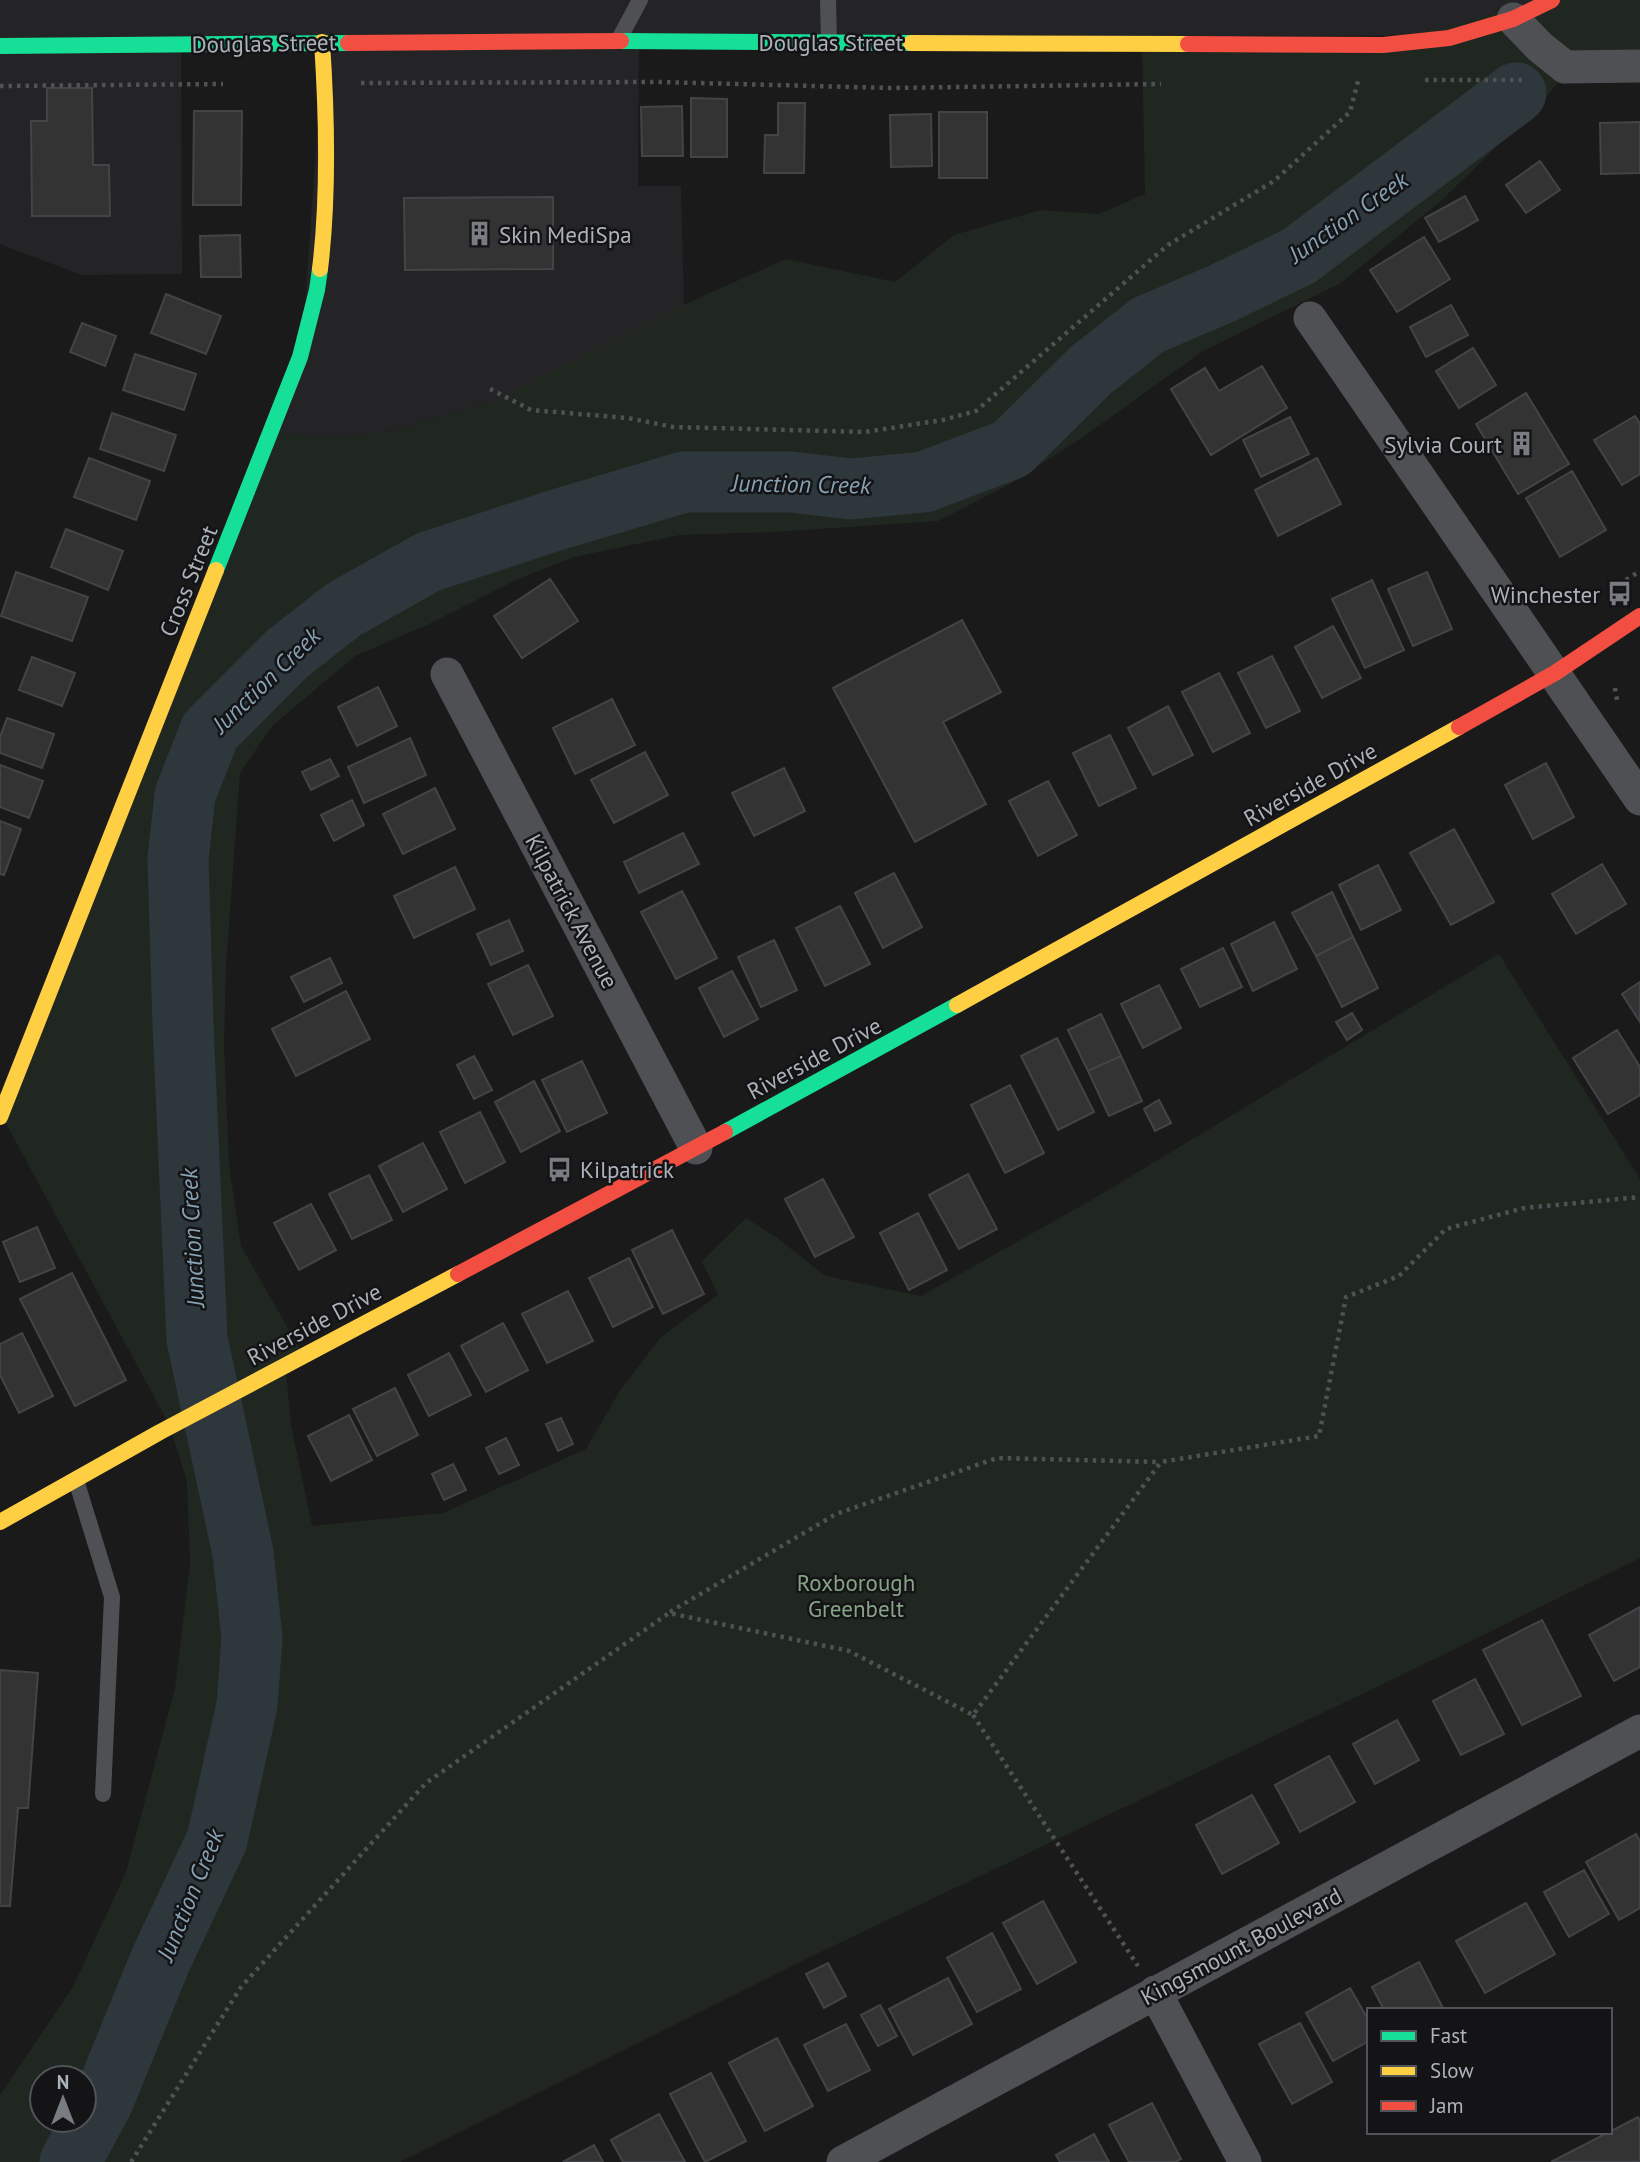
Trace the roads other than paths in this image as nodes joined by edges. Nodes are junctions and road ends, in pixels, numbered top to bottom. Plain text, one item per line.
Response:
1 (640, 0) edge
2 (828, 0) edge
3 (1552, 0) edge
4 (1513, 19) junction
5 (322, 42) junction
6 (617, 42) junction
7 (829, 42) junction
8 (0, 46) edge
9 (1640, 66) edge
10 (1310, 318) dead end
11 (1640, 616) edge
12 (1555, 673) junction
13 (447, 674) dead end
14 (1640, 799) edge
15 (0, 1117) edge
16 (696, 1147) junction
17 (76, 1480) junction
18 (0, 1522) edge
19 (1640, 1731) edge
20 (103, 1794) dead end
21 (1155, 1992) junction
22 (843, 2162) edge
23 (1245, 2162) edge

1 - 6 lane
2 - 7 lane
3 - 4 street, Douglas Street
4 - 7 street, Douglas Street
4 - 9 street
5 - 6 street, Douglas Street
5 - 8 street, Douglas Street
5 - 15 street, Cross Street
6 - 7 street, Douglas Street
10 - 12 street
11 - 12 street, Riverside Drive
12 - 14 street
12 - 16 street, Riverside Drive
13 - 16 street, Kilpatrick Avenue
16 - 17 street, Riverside Drive
17 - 18 street, Riverside Drive
17 - 20 lane
19 - 21 street, Kingsmount Boulevard
21 - 22 street, Kingsmount Boulevard
21 - 23 street

